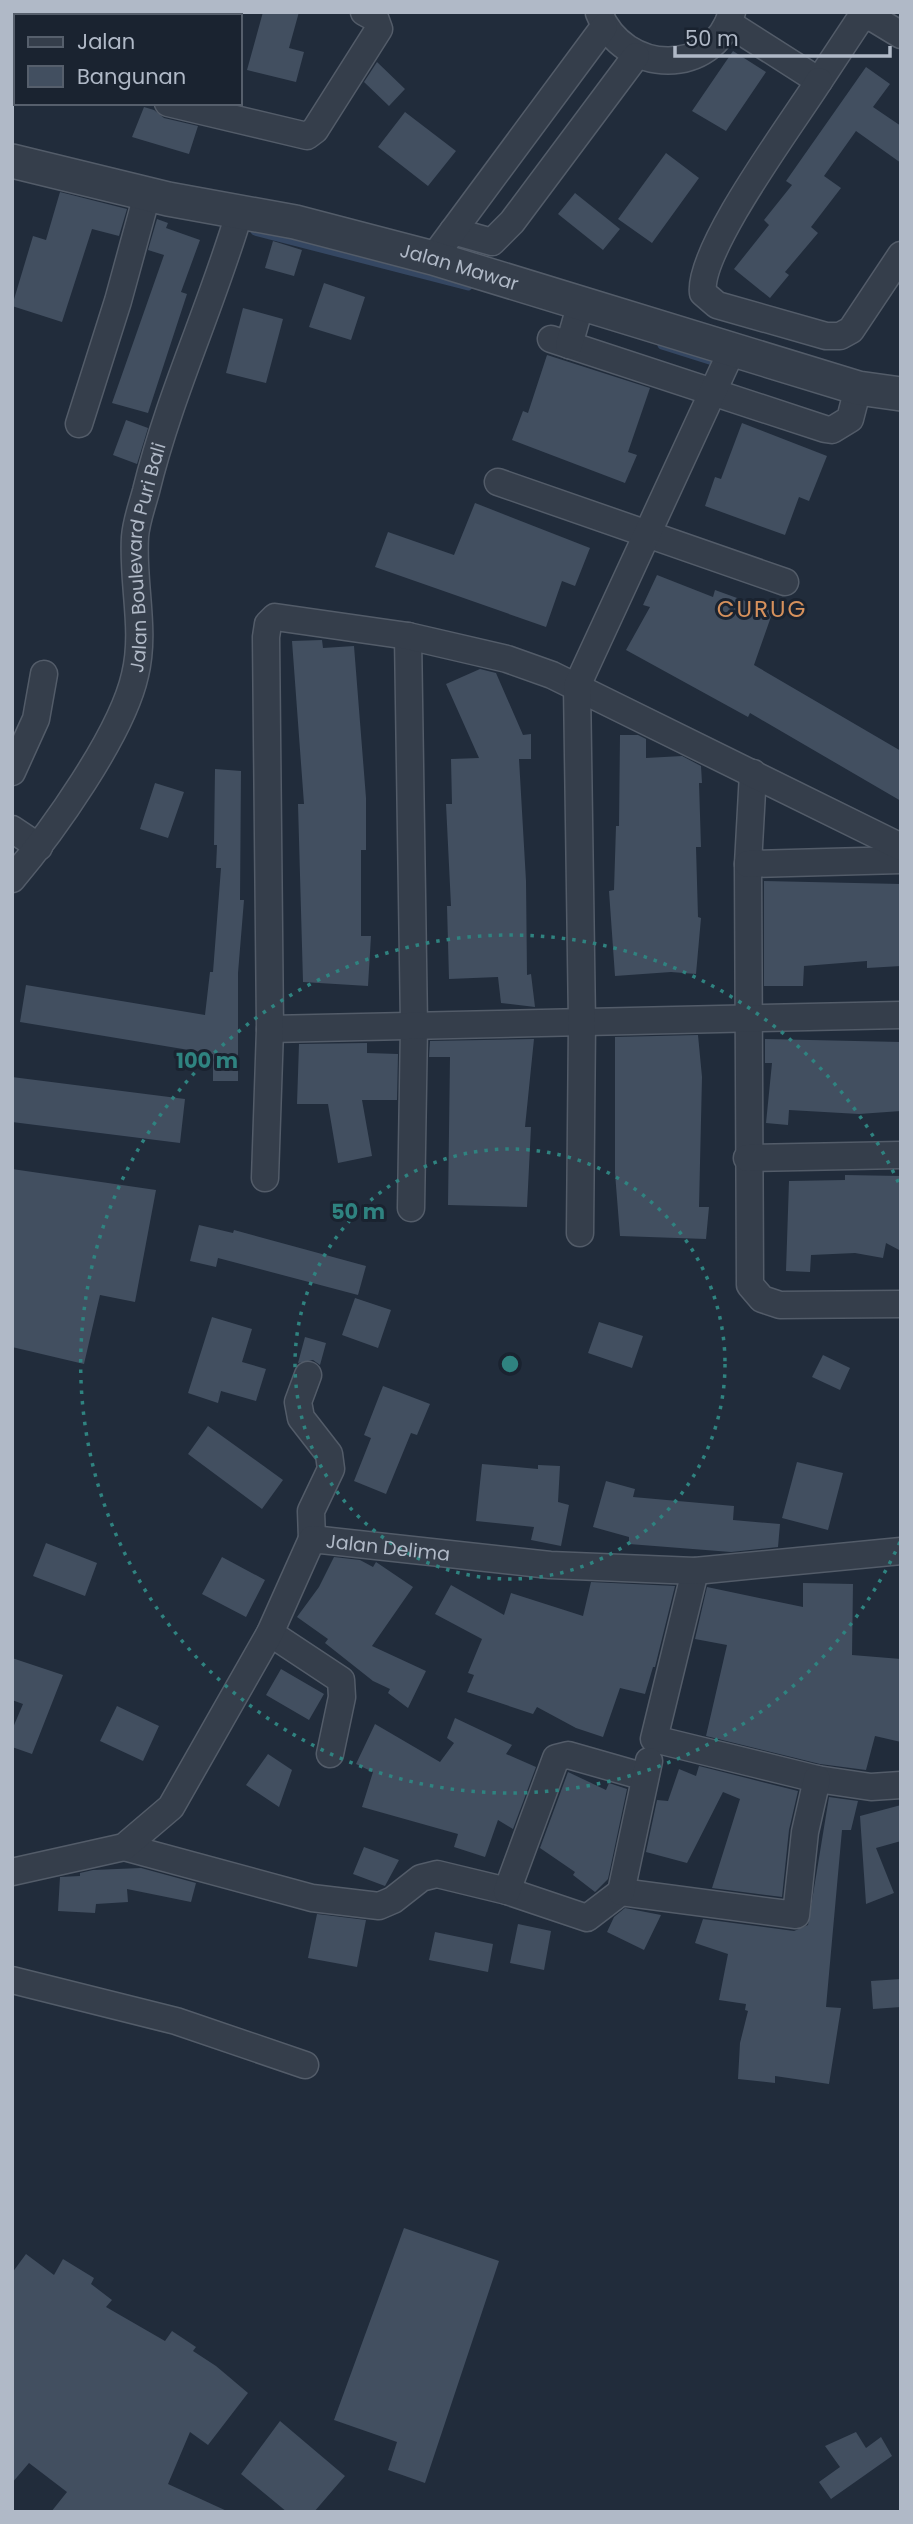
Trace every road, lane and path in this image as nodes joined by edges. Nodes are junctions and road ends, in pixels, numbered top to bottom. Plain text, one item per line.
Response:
1 (364, 12) edge
2 (730, 18) edge
3 (601, 20) edge
4 (901, 35) edge
5 (636, 56) junction
6 (819, 81) junction
7 (177, 105) edge
8 (12, 161) edge
9 (147, 195) junction
10 (239, 214) junction
11 (453, 231) junction
12 (901, 254) edge
13 (433, 258) junction
14 (571, 326) junction
15 (732, 352) junction
16 (718, 387) junction
17 (858, 390) junction
18 (901, 394) edge
19 (79, 424) dead end
20 (498, 482) dead end
21 (648, 534) junction
22 (785, 582) dead end
23 (408, 636) junction
24 (44, 674) dead end
25 (577, 686) junction
26 (12, 772) edge
27 (753, 773) junction
28 (12, 829) edge
29 (39, 847) junction
30 (901, 847) edge
31 (901, 860) edge
32 (748, 864) junction
33 (12, 878) edge
34 (901, 1015) edge
35 (750, 1018) junction
36 (582, 1023) junction
37 (414, 1026) junction
38 (270, 1029) junction
39 (901, 1155) edge
40 (747, 1158) junction
41 (265, 1178) dead end
42 (411, 1208) dead end
43 (580, 1233) dead end
44 (901, 1304) edge
45 (308, 1375) dead end
46 (312, 1539) junction
47 (901, 1551) edge
48 (695, 1571) junction
49 (270, 1633) junction
50 (654, 1739) junction
51 (330, 1754) dead end
52 (645, 1777) junction
53 (817, 1779) junction
54 (901, 1786) edge
55 (124, 1847) junction
56 (12, 1872) edge
57 (506, 1891) junction
58 (621, 1892) junction
59 (12, 1980) edge
60 (305, 2065) dead end

1 - 7 street
2 - 5 street
2 - 6 street
3 - 5 street
3 - 11 street
4 - 6 street
5 - 11 street
6 - 12 street
8 - 9 street, Jalan Mawar
9 - 10 street, Jalan Mawar
9 - 19 street
10 - 13 street, Jalan Mawar
10 - 29 street, Jalan Boulevard Puri Bali
11 - 13 street
13 - 14 street, Jalan Mawar
14 - 15 street, Jalan Mawar
14 - 16 street
15 - 16 street
15 - 17 street, Jalan Mawar
16 - 17 street
16 - 21 street
17 - 18 street, Jalan Mawar
20 - 21 street
21 - 22 street
21 - 25 street
23 - 25 street
23 - 37 street
23 - 38 street
24 - 26 street
25 - 27 street
25 - 36 street
27 - 30 street
27 - 32 street
28 - 29 street
29 - 33 street, Jalan Boulevard Puri Bali
31 - 32 street
32 - 35 street
34 - 35 street
35 - 36 street
35 - 40 street
36 - 37 street
36 - 43 street
37 - 38 street
37 - 42 street
38 - 41 street
39 - 40 street
40 - 44 street
45 - 46 street
46 - 48 street, Jalan Delima
46 - 49 street, Jalan Delima
47 - 48 street, Jalan Delima
48 - 50 street
49 - 51 street
49 - 55 street, Jalan Delima
50 - 52 street
50 - 53 street
52 - 57 street
52 - 58 street
53 - 54 street
53 - 58 street
55 - 56 street, Jalan Delima
55 - 57 street
57 - 58 street
59 - 60 street

